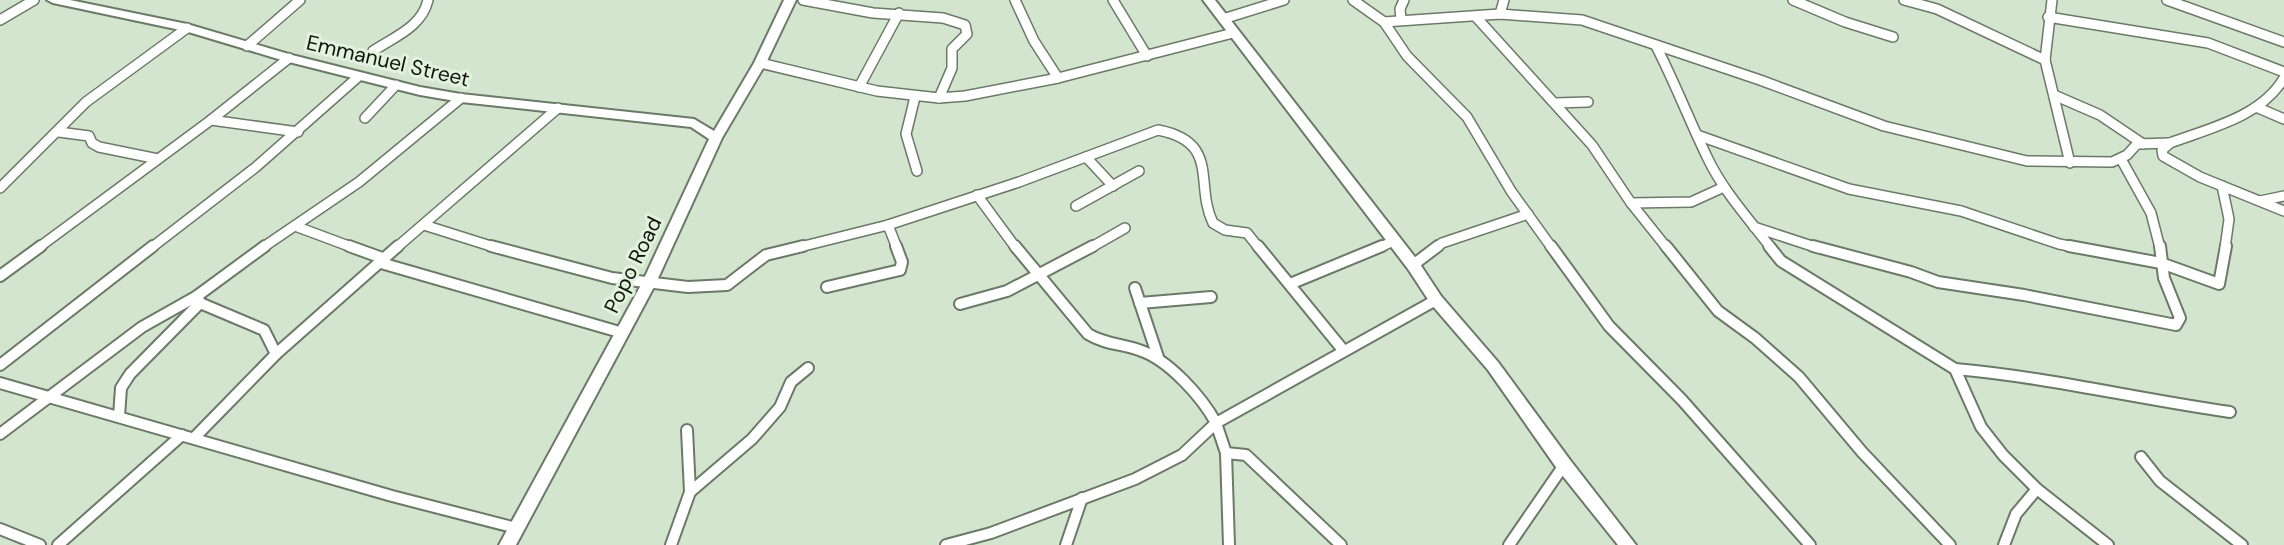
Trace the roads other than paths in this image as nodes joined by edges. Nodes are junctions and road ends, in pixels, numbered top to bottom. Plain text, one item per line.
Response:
1 (34, 0) edge
2 (53, 0) edge
3 (300, 0) edge
4 (428, 0) edge
5 (790, 0) edge
6 (803, 0) edge
7 (1015, 0) edge
8 (1113, 0) edge
9 (1209, 0) edge
10 (1284, 0) edge
11 (1353, 0) edge
12 (1404, 0) edge
13 (1504, 0) edge
14 (1793, 0) edge
15 (1904, 0) edge
16 (2052, 0) edge
17 (2167, 0) edge
18 (75, 2) edge
19 (899, 13) junction
20 (1500, 14) junction
21 (1476, 17) junction
22 (2048, 17) junction
23 (1223, 19) junction
24 (1401, 19) junction
25 (0, 20) edge
26 (1384, 22) junction
27 (187, 28) junction
28 (1233, 33) junction
29 (1893, 37) dead end
30 (2284, 42) edge
31 (247, 46) junction
32 (1656, 46) junction
33 (373, 51) dead end
34 (1147, 56) junction
35 (289, 58) junction
36 (2045, 60) junction
37 (760, 63) junction
38 (2284, 72) edge
39 (358, 77) junction
40 (1058, 78) junction
41 (2284, 78) edge
42 (396, 85) junction
43 (859, 87) junction
44 (2054, 95) junction
45 (915, 97) junction
46 (461, 98) junction
47 (939, 98) junction
48 (1588, 102) dead end
49 (1555, 103) junction
50 (2256, 107) junction
51 (558, 108) junction
52 (731, 111) junction
53 (365, 118) dead end
54 (2284, 119) edge
55 (211, 120) junction
56 (694, 123) junction
57 (59, 132) junction
58 (298, 132) junction
59 (1697, 135) junction
60 (716, 138) junction
61 (2170, 143) junction
62 (2143, 144) junction
63 (1086, 157) junction
64 (158, 159) junction
65 (2121, 159) junction
66 (2070, 163) junction
67 (917, 171) dead end
68 (1139, 171) dead end
69 (1113, 186) junction
70 (2222, 186) junction
71 (1724, 187) junction
72 (0, 188) edge
73 (977, 195) junction
74 (2284, 196) edge
75 (2260, 201) junction
76 (1631, 203) junction
77 (1076, 205) dead end
78 (2284, 211) edge
79 (1528, 214) junction
80 (424, 225) junction
81 (888, 225) junction
82 (295, 226) junction
83 (1754, 227) junction
84 (1125, 228) dead end
85 (1394, 241) junction
86 (383, 261) junction
87 (2161, 263) junction
88 (1413, 265) junction
89 (0, 276) edge
90 (1038, 277) junction
91 (1290, 284) junction
92 (648, 285) junction
93 (827, 287) dead end
94 (1135, 288) dead end
95 (1211, 297) dead end
96 (199, 299) junction
97 (1436, 300) junction
98 (1140, 303) junction
99 (960, 304) dead end
100 (623, 333) junction
101 (1343, 350) junction
102 (276, 354) junction
103 (1158, 357) junction
104 (0, 365) edge
105 (808, 368) dead end
106 (1955, 369) junction
107 (0, 383) edge
108 (49, 395) junction
109 (2231, 412) dead end
110 (119, 416) junction
111 (1216, 423) junction
112 (687, 430) dead end
113 (0, 434) edge
114 (188, 437) junction
115 (1226, 453) junction
116 (2141, 457) dead end
117 (1564, 465) junction
118 (2037, 489) junction
119 (690, 492) junction
120 (1082, 498) junction
121 (516, 528) junction
122 (0, 529) edge
123 (40, 545) edge
124 (58, 545) edge
125 (507, 545) edge
126 (671, 545) edge
127 (946, 545) edge
128 (1066, 545) edge
129 (1229, 545) edge
130 (1342, 545) edge
131 (1509, 545) edge
132 (1628, 545) edge
133 (1810, 545) edge
134 (1950, 545) edge
135 (2004, 545) edge
136 (2108, 545) edge
137 (2242, 545) edge

1 - 25 street
2 - 18 main road, Emmanuel Street
3 - 31 street
4 - 33 street
5 - 37 main road, Popo Road
6 - 19 street
7 - 40 street
8 - 34 street
9 - 23 main road
10 - 23 street
11 - 26 street
12 - 24 street
13 - 20 street
14 - 29 street
15 - 36 street
16 - 22 street
17 - 30 street
18 - 27 main road, Emmanuel Street
19 - 43 street
19 - 47 street
20 - 21 street
20 - 32 street
21 - 24 street
21 - 49 street
22 - 36 street
22 - 38 street
23 - 28 main road
24 - 26 street
26 - 79 street
27 - 31 main road, Emmanuel Street
27 - 57 street
28 - 34 street
28 - 85 main road
31 - 35 main road, Emmanuel Street
32 - 59 street
32 - 66 street
34 - 40 street
35 - 39 main road, Emmanuel Street
35 - 55 street
36 - 44 street
37 - 43 street
37 - 52 main road, Popo Road
39 - 42 main road, Emmanuel Street
39 - 58 street
40 - 47 street
41 - 50 street
42 - 46 main road, Emmanuel Street
42 - 53 street
43 - 45 street
44 - 62 street
44 - 66 street
45 - 47 street
45 - 67 street
46 - 51 main road, Emmanuel Street
46 - 82 street
48 - 49 street
49 - 76 street
50 - 54 street
50 - 61 street
51 - 56 main road, Emmanuel Street
51 - 80 street
52 - 56 main road
52 - 60 main road, Popo Road
55 - 58 street
55 - 64 street
56 - 60 main road, Emmanuel Street
57 - 64 street
57 - 72 street
58 - 104 street
59 - 71 street
59 - 87 street
60 - 92 main road, Popo Road
61 - 62 street
61 - 70 street
62 - 65 street
63 - 69 street
63 - 73 street
63 - 91 street
64 - 89 street
65 - 66 street
65 - 87 street
68 - 69 street
69 - 77 street
70 - 75 street
70 - 87 street
71 - 76 street
71 - 83 street
73 - 81 street
73 - 90 street
74 - 75 street
75 - 78 street
76 - 134 street
79 - 88 street
79 - 133 street
80 - 86 street
80 - 92 street
81 - 92 street
81 - 93 street
82 - 86 street
82 - 96 street
83 - 87 street
83 - 106 street
84 - 90 street
85 - 88 main road
85 - 91 street
86 - 100 street
86 - 102 street
88 - 97 main road
90 - 99 street
90 - 103 street
91 - 101 street
92 - 100 main road, Popo Road
94 - 98 street
95 - 98 street
96 - 102 street
96 - 108 street
96 - 110 street
97 - 101 street
97 - 117 main road
98 - 103 street
100 - 121 main road, Popo Road
101 - 111 street
102 - 114 street
103 - 111 street
105 - 119 street
106 - 109 street
106 - 118 street
107 - 108 street
108 - 110 street
108 - 113 street
110 - 114 street
111 - 115 street
111 - 120 street
112 - 119 street
114 - 121 street
114 - 124 street
115 - 129 street
115 - 130 street
116 - 137 street
117 - 131 street
117 - 132 main road
118 - 135 street
118 - 136 street
119 - 126 street
120 - 127 street
120 - 128 street
121 - 125 main road, Popo Road
122 - 123 street

